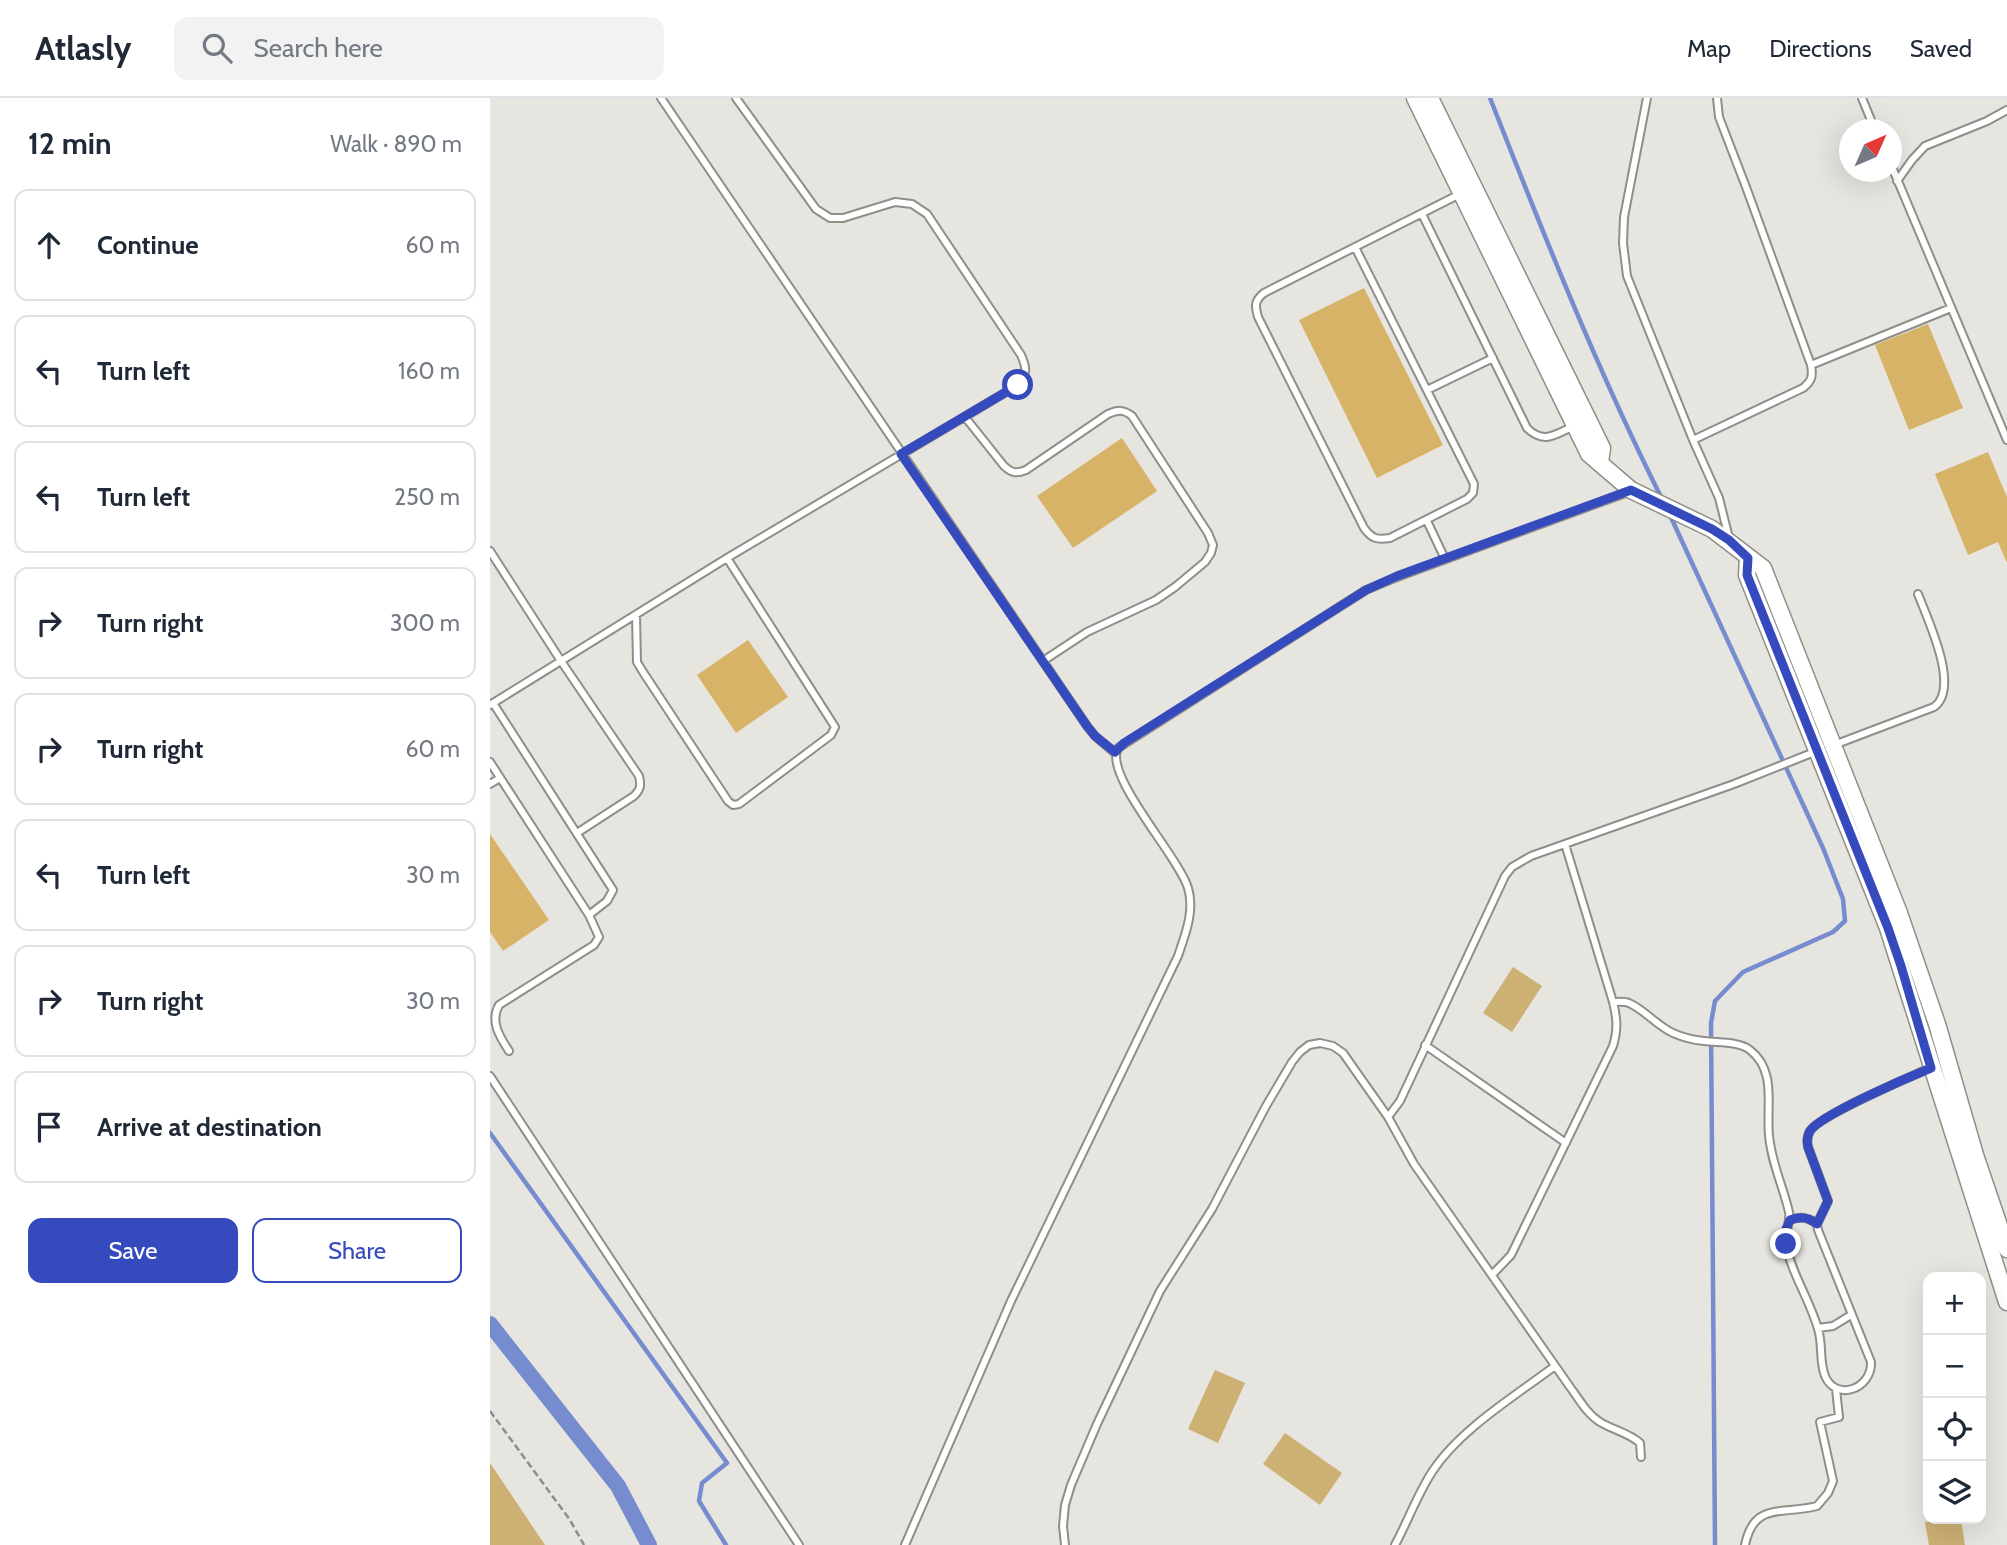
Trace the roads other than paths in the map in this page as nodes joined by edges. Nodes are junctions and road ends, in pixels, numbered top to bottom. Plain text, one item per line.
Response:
1 (661, 98) edge
2 (736, 98) edge
3 (1415, 98) edge
4 (1430, 98) edge
5 (1647, 98) edge
6 (1717, 98) edge
7 (1861, 98) edge
8 (2007, 110) edge
9 (1870, 119) edge
10 (1902, 175) edge
11 (1898, 182) edge
12 (1467, 191) junction
13 (1422, 214) junction
14 (1355, 247) junction
15 (1951, 308) junction
16 (1493, 358) junction
17 (1811, 365) junction
18 (1427, 390) junction
19 (965, 416) junction
20 (1575, 425) junction
21 (1693, 440) junction
22 (2007, 440) edge
23 (901, 454) junction
24 (1600, 461) junction
25 (1638, 494) junction
26 (1427, 521) junction
27 (1729, 540) junction
28 (490, 551) edge
29 (727, 558) junction
30 (1445, 559) junction
31 (1918, 594) dead end
32 (636, 615) junction
33 (561, 661) junction
34 (1043, 662) junction
35 (492, 704) edge
36 (1825, 748) junction
37 (1115, 752) junction
38 (490, 762) edge
39 (500, 778) junction
40 (490, 784) edge
41 (577, 833) junction
42 (1565, 844) junction
43 (589, 915) junction
44 (1613, 1002) junction
45 (1426, 1045) junction
46 (509, 1051) dead end
47 (1948, 1060) junction
48 (1931, 1068) junction
49 (490, 1076) edge
50 (1388, 1117) junction
51 (1566, 1143) junction
52 (1790, 1220) junction
53 (1817, 1224) junction
54 (2007, 1249) edge
55 (1492, 1275) junction
56 (2007, 1302) edge
57 (1851, 1315) junction
58 (1818, 1328) junction
59 (1555, 1366) junction
60 (1836, 1388) junction
61 (1641, 1457) dead end
62 (799, 1545) edge
63 (905, 1545) edge
64 (1065, 1545) edge
65 (1395, 1545) edge
66 (1745, 1545) edge

1 - 23 lane
2 - 19 lane
3 - 12 street
4 - 12 street
5 - 21 lane
6 - 17 lane
7 - 9 lane
8 - 10 lane
11 - 15 lane
12 - 13 lane
12 - 20 street
12 - 24 street
13 - 14 lane
13 - 16 lane
14 - 18 lane
14 - 26 lane
15 - 17 lane
15 - 22 lane
16 - 18 lane
16 - 20 lane
17 - 21 lane
18 - 26 lane
19 - 23 lane
19 - 34 lane
20 - 24 street
21 - 27 lane
23 - 29 lane
23 - 34 lane
24 - 25 street
25 - 27 street
25 - 30 lane
26 - 30 lane
27 - 36 street
28 - 33 lane
29 - 32 lane
29 - 32 lane
30 - 37 lane
31 - 36 lane
32 - 33 lane
33 - 35 lane
33 - 41 lane
34 - 37 lane
35 - 41 lane
36 - 42 lane
36 - 47 street
36 - 48 street
37 - 63 lane
38 - 39 lane
39 - 40 lane
39 - 43 lane
41 - 43 lane
42 - 44 lane
42 - 45 lane
43 - 46 lane
44 - 51 lane
44 - 52 lane
45 - 50 lane
45 - 51 lane
47 - 48 lane
47 - 54 street
48 - 53 lane
48 - 56 street
49 - 62 lane
50 - 55 lane
50 - 64 lane
51 - 55 lane
52 - 53 lane
52 - 58 lane
53 - 57 lane
55 - 59 lane
57 - 58 lane
57 - 60 lane
58 - 60 lane
59 - 61 lane
59 - 65 lane
60 - 66 lane

